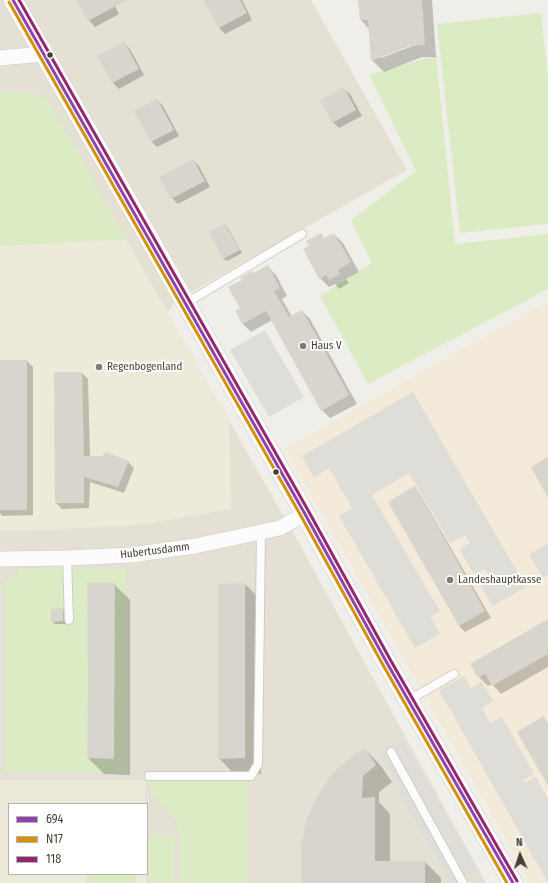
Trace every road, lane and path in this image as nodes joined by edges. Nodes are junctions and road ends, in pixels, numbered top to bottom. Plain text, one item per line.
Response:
1 (13, 0) edge
2 (43, 54) junction
3 (0, 58) edge
4 (302, 234) dead end
5 (186, 303) junction
6 (305, 514) junction
7 (261, 532) junction
8 (67, 558) junction
9 (0, 559) edge
10 (69, 620) dead end
11 (454, 674) dead end
12 (409, 700) junction
13 (391, 752) dead end
14 (148, 776) dead end
15 (463, 883) edge
16 (513, 883) edge

1 - 2 street
2 - 3 street
2 - 5 street
4 - 5 lane
5 - 6 street
6 - 7 street, Hubertusdamm
6 - 12 street
7 - 8 street, Hubertusdamm
7 - 14 lane
8 - 9 street, Hubertusdamm
8 - 10 lane
11 - 12 lane
12 - 16 street
13 - 15 lane

